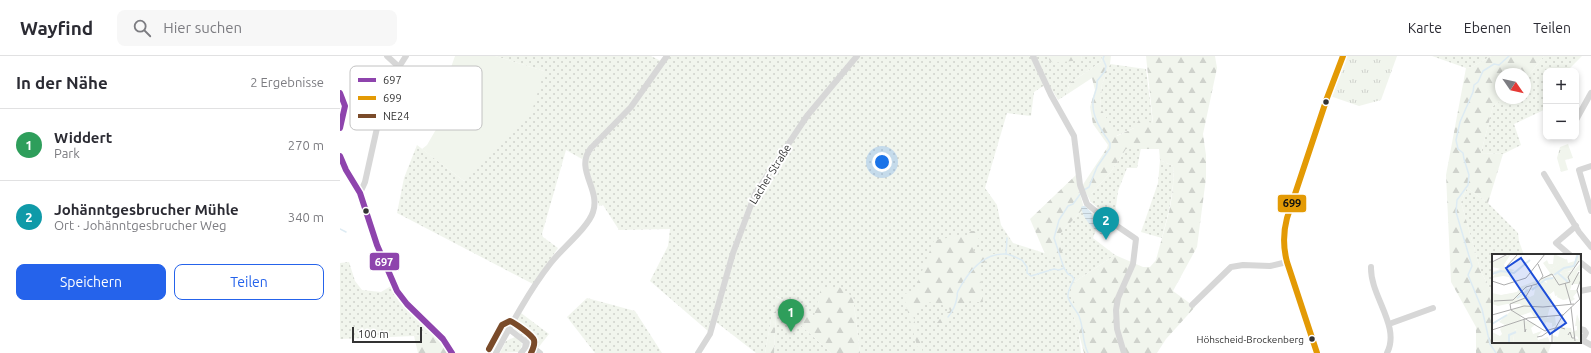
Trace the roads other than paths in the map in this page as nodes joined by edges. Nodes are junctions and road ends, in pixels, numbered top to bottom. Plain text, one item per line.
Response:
1 (386, 56) edge
2 (406, 56) edge
3 (667, 56) edge
4 (857, 56) edge
5 (1033, 56) edge
6 (1343, 56) edge
7 (398, 66) edge
8 (400, 66) edge
9 (340, 93) edge
10 (1591, 93) edge
11 (1579, 115) edge
12 (340, 128) edge
13 (377, 130) edge
14 (340, 156) edge
15 (1591, 166) edge
16 (1544, 174) dead end
17 (360, 193) junction
18 (1591, 210) edge
19 (1576, 226) junction
20 (1591, 247) edge
21 (1569, 254) edge
22 (1287, 262) junction
23 (1581, 263) edge
24 (1372, 267) dead end
25 (1591, 271) edge
26 (1591, 289) edge
27 (1581, 291) edge
28 (1192, 305) dead end
29 (1433, 308) dead end
30 (1389, 324) junction
31 (509, 329) junction
32 (1581, 329) edge
33 (1581, 339) edge
34 (1581, 340) edge
35 (526, 342) junction
36 (1591, 345) edge
37 (452, 353) edge
38 (496, 353) edge
39 (520, 353) edge
40 (540, 353) edge
41 (698, 353) edge
42 (1124, 353) edge
43 (1317, 353) edge
44 (1388, 353) edge

1 - 7 street
2 - 8 street
3 - 31 street
4 - 41 street, Lacher Straße
5 - 42 street
6 - 22 street
9 - 12 street
10 - 11 street
13 - 17 street
14 - 17 street
15 - 18 street
16 - 19 street
17 - 37 street
19 - 20 street
19 - 21 street
22 - 28 street
22 - 43 street
23 - 25 street
24 - 30 street
26 - 27 street
29 - 30 street
30 - 44 street
31 - 35 street
31 - 38 street
32 - 33 street
34 - 36 street
35 - 39 street
35 - 40 street

